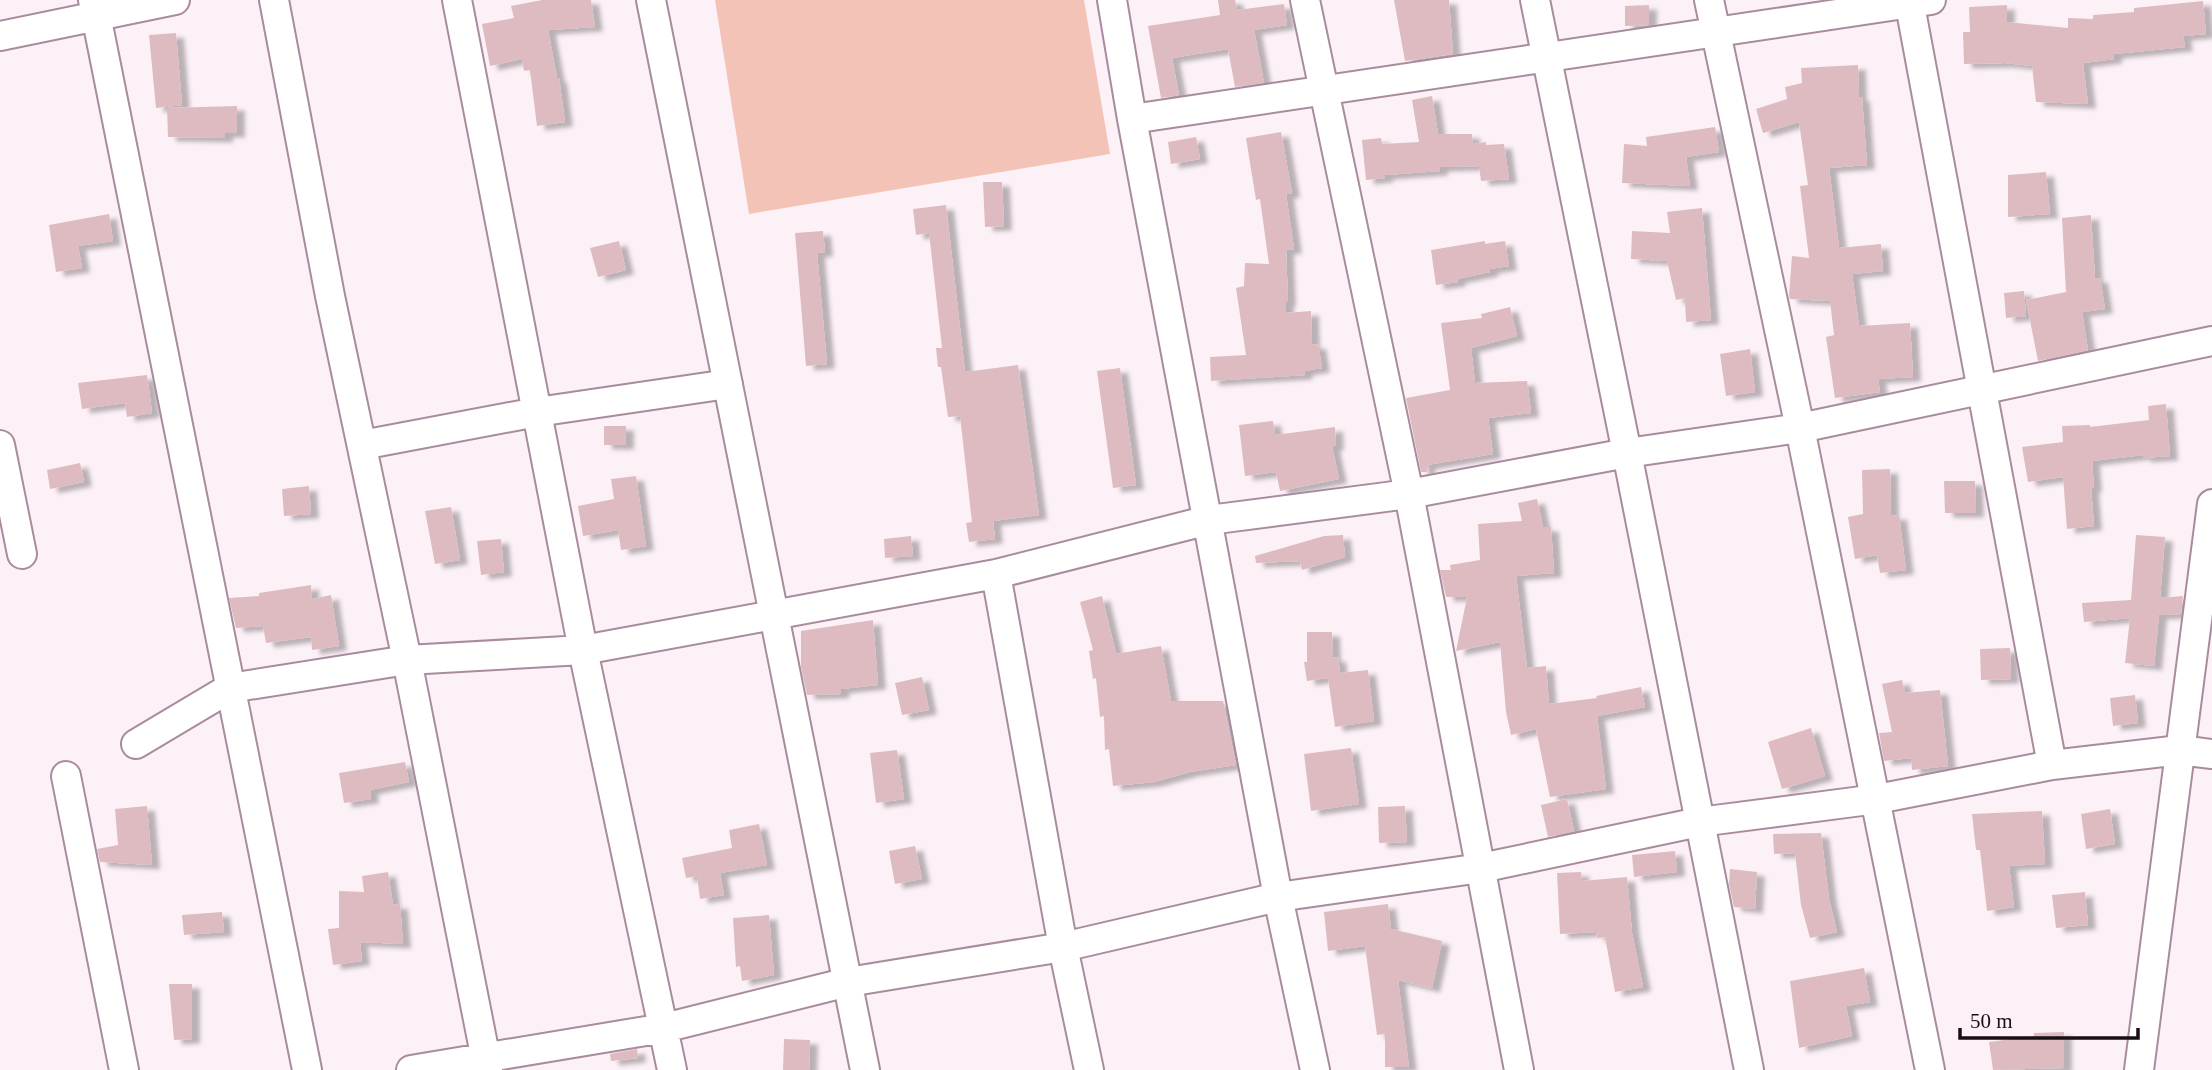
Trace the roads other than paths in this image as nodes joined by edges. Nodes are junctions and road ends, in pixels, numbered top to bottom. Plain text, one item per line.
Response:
1 (175, 0) edge
2 (274, 0) edge
3 (457, 0) edge
4 (652, 0) edge
5 (1112, 0) edge
6 (1305, 0) edge
7 (1535, 0) edge
8 (1709, 0) edge
9 (1917, 1) edge
10 (94, 8) edge
11 (1716, 32) junction
12 (0, 36) edge
13 (1546, 57) junction
14 (1323, 91) junction
15 (1132, 119) junction
16 (2212, 341) edge
17 (728, 384) junction
18 (1981, 391) junction
19 (537, 412) junction
20 (1800, 428) junction
21 (0, 445) edge
22 (362, 445) junction
23 (1627, 453) junction
24 (1409, 494) junction
25 (2212, 504) edge
26 (1209, 520) junction
27 (22, 554) dead end
28 (996, 573) junction
29 (774, 614) junction
30 (583, 650) junction
31 (407, 660) junction
32 (230, 688) junction
33 (135, 744) dead end
34 (2180, 750) junction
35 (2212, 754) edge
36 (2052, 765) junction
37 (66, 776) dead end
38 (1877, 799) junction
39 (1699, 822) junction
40 (1481, 868) junction
41 (1278, 897) junction
42 (1063, 947) junction
43 (848, 982) junction
44 (664, 1028) junction
45 (487, 1063) edge
46 (124, 1070) edge
47 (307, 1070) edge
48 (411, 1070) edge
49 (672, 1070) edge
50 (866, 1070) edge
51 (1089, 1070) edge
52 (1315, 1070) edge
53 (1519, 1070) edge
54 (1748, 1070) edge
55 (1930, 1070) edge
56 (2139, 1070) edge

1 - 10 street
2 - 22 street
3 - 19 street
4 - 17 street
5 - 15 street
6 - 14 street
7 - 13 street
8 - 11 street
9 - 11 street
9 - 18 street
10 - 12 street
10 - 32 street
11 - 13 street
11 - 20 street
13 - 14 street
13 - 23 street
14 - 15 street
14 - 24 street
15 - 26 street
16 - 18 street
17 - 19 street
17 - 29 street
18 - 20 street
18 - 36 street
19 - 22 street
19 - 30 street
20 - 23 street
20 - 38 street
21 - 27 street
22 - 31 street
23 - 24 street
23 - 39 street
24 - 26 street
24 - 40 street
25 - 34 street
26 - 28 street
26 - 41 street
28 - 29 street
28 - 42 street
29 - 30 street
29 - 43 street
30 - 31 street
30 - 44 street
31 - 32 street
31 - 45 street
32 - 33 street
32 - 47 street
34 - 35 street
34 - 36 street
34 - 56 street
36 - 38 street
37 - 46 street
38 - 39 street
38 - 55 street
39 - 40 street
39 - 54 street
40 - 41 street
40 - 53 street
41 - 42 street
41 - 52 street
42 - 43 street
42 - 51 street
43 - 44 street
43 - 50 street
44 - 45 street
44 - 49 street
45 - 48 street

